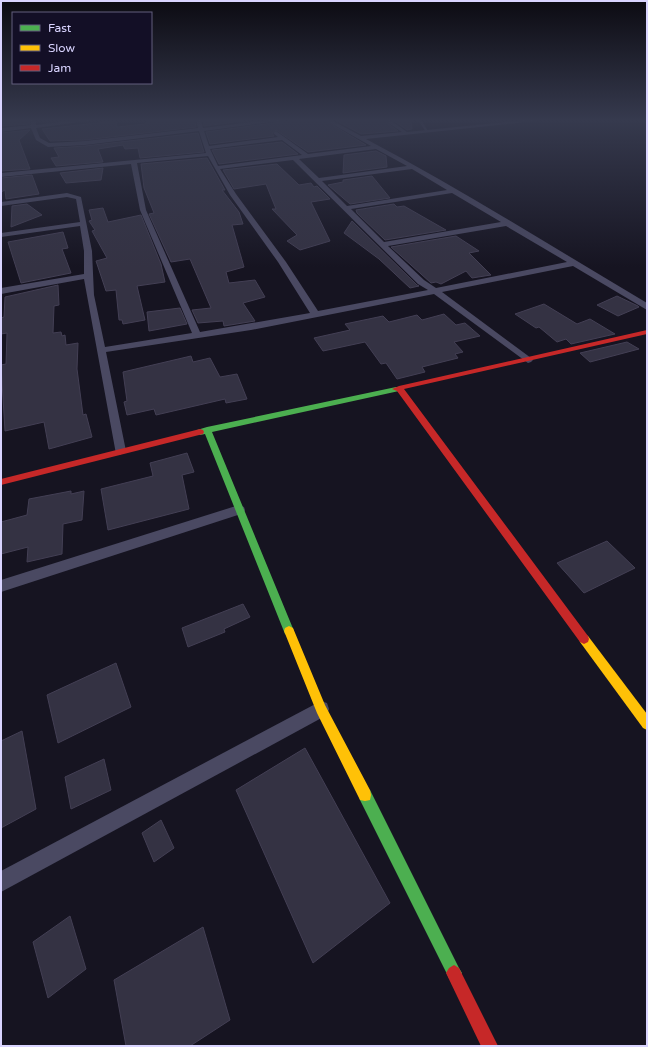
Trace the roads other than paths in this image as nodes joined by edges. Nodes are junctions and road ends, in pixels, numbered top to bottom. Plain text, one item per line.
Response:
1 (64, 169) edge
2 (135, 169) edge
3 (217, 169) edge
4 (305, 169) edge
5 (398, 169) edge
6 (415, 169) edge
7 (1, 175) edge
8 (316, 180) junction
9 (454, 191) junction
10 (1, 204) edge
11 (344, 208) junction
12 (508, 223) junction
13 (83, 224) junction
14 (1, 235) edge
15 (384, 244) junction
16 (576, 263) junction
17 (88, 276) junction
18 (1, 291) edge
19 (435, 291) junction
20 (647, 307) edge
21 (314, 314) junction
22 (647, 332) edge
23 (197, 335) junction
24 (101, 350) junction
25 (528, 360) junction
26 (398, 388) junction
27 (207, 430) junction
28 (120, 450) junction
29 (1, 482) edge
30 (239, 510) junction
31 (1, 586) edge
32 (321, 709) junction
33 (647, 724) edge
34 (1, 882) edge
35 (490, 1046) edge

1 - 7 street
2 - 23 street
3 - 21 street
4 - 8 street
5 - 8 street
6 - 9 street
8 - 11 street
9 - 11 street
9 - 12 street
10 - 13 street
11 - 15 street
12 - 15 street
12 - 16 street
13 - 14 street
13 - 17 street
15 - 19 street
16 - 19 street
16 - 20 street
17 - 18 street
17 - 24 street
19 - 21 street
19 - 25 street
21 - 23 street
22 - 25 street
23 - 24 street
24 - 28 street
25 - 26 street
26 - 27 street
26 - 33 street
27 - 28 street
27 - 30 street
28 - 29 street
30 - 31 street
30 - 32 street
32 - 34 street
32 - 35 street

